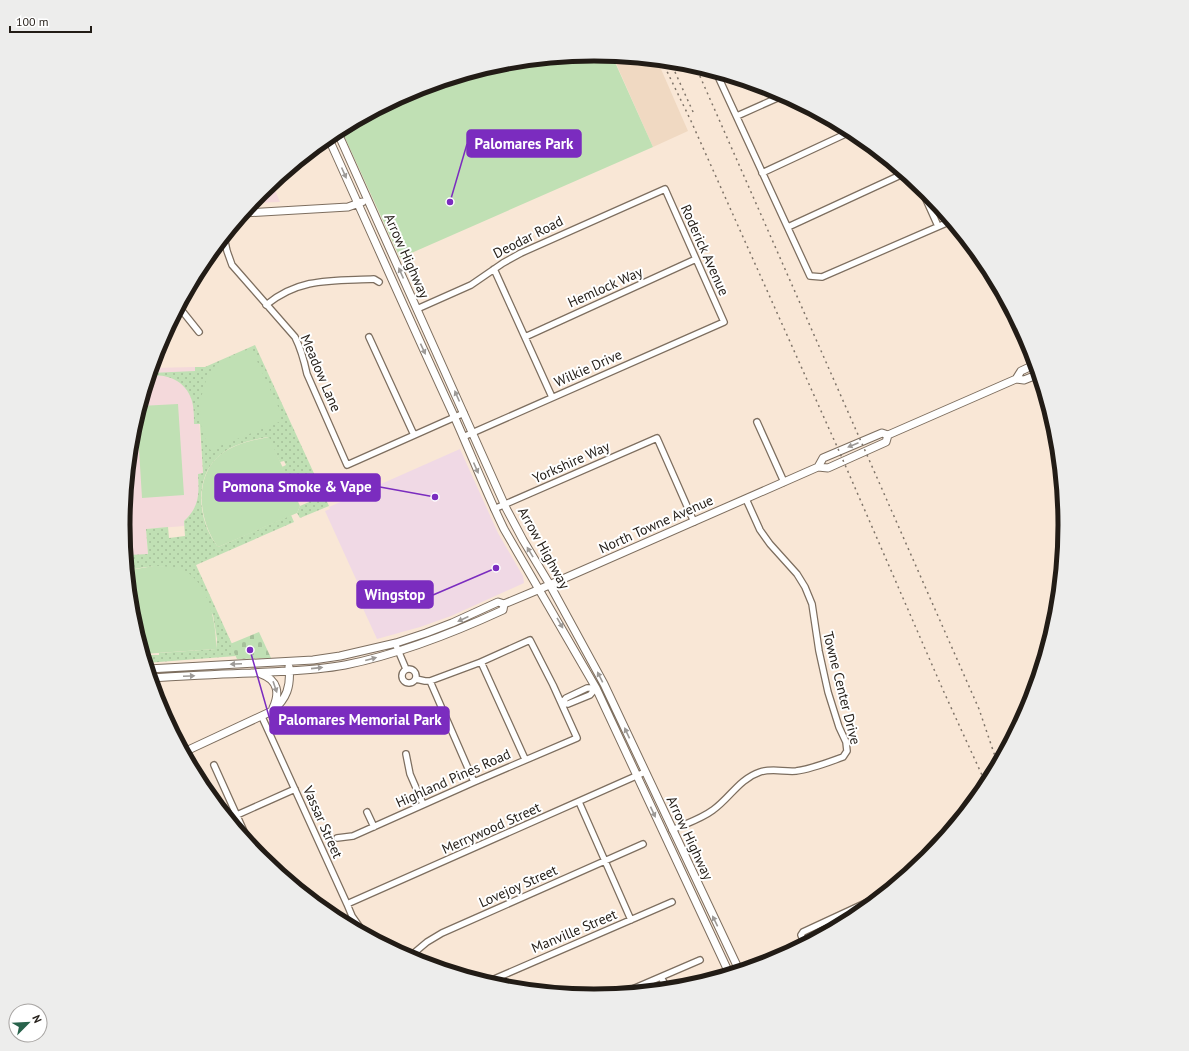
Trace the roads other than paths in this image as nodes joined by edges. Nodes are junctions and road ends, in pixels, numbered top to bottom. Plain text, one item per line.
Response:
1 (719, 78) edge
2 (777, 98) edge
3 (737, 116) junction
4 (845, 134) edge
5 (340, 137) edge
6 (331, 143) edge
7 (762, 173) junction
8 (900, 175) edge
9 (665, 188) joint
10 (367, 199) junction
11 (927, 201) edge
12 (358, 204) junction
13 (251, 213) edge
14 (947, 223) edge
15 (938, 226) junction
16 (788, 227) junction
17 (225, 244) edge
18 (696, 259) junction
19 (494, 269) junction
20 (379, 282) dead end
21 (266, 305) junction
22 (417, 309) junction
23 (182, 312) edge
24 (406, 314) junction
25 (724, 322) joint
26 (199, 332) dead end
27 (369, 337) dead end
28 (524, 337) junction
29 (1031, 367) edge
30 (1034, 376) edge
31 (1016, 379) junction
32 (552, 397) junction
33 (464, 413) junction
34 (454, 417) junction
35 (757, 422) dead end
36 (473, 433) junction
37 (414, 435) junction
38 (888, 435) junction
39 (463, 437) junction
40 (818, 467) junction
41 (784, 482) junction
42 (746, 499) junction
43 (505, 504) junction
44 (494, 509) junction
45 (694, 522) junction
46 (550, 585) junction
47 (540, 589) junction
48 (504, 604) junction
49 (396, 643) junction
50 (399, 652) junction
51 (289, 661) junction
52 (481, 662) junction
53 (153, 669) edge
54 (406, 669) junction
55 (290, 670) junction
56 (257, 672) junction
57 (156, 678) edge
58 (416, 679) junction
59 (430, 680) junction
60 (596, 688) junction
61 (562, 703) junction
62 (272, 711) junction
63 (262, 717) junction
64 (188, 750) edge
65 (406, 754) dead end
66 (525, 759) junction
67 (214, 765) dead end
68 (646, 772) junction
69 (636, 776) junction
70 (474, 782) junction
71 (295, 789) junction
72 (579, 802) junction
73 (423, 804) junction
74 (367, 812) dead end
75 (237, 815) junction
76 (233, 817) edge
77 (374, 827) junction
78 (244, 830) edge
79 (672, 830) junction
80 (337, 838) dead end
81 (643, 844) dead end
82 (605, 861) junction
83 (672, 902) dead end
84 (347, 904) junction
85 (864, 904) edge
86 (631, 920) junction
87 (359, 926) edge
88 (804, 940) edge
89 (413, 953) edge
90 (700, 960) dead end
91 (738, 967) edge
92 (728, 970) edge
93 (661, 977) junction
94 (495, 979) edge
95 (665, 984) edge
96 (635, 988) edge

1 - 3 street
2 - 3 street
3 - 7 street
4 - 7 street
5 - 10 main road, Arrow Highway
6 -> 12 main road, Arrow Highway
7 - 16 street
8 - 16 street
9 - 18 street, Roderick Avenue
9 - 19 street, Deodar Road
10 - 12 main road
22 -> 10 main road, Arrow Highway
11 - 15 street
12 - 13 main road
12 - 24 main road, Arrow Highway
14 - 15 street
15 - 16 street
17 - 21 street, Meadow Lane
18 - 25 street, Roderick Avenue
18 - 28 street, Hemlock Way
19 - 22 street, Deodar Road
19 - 28 street
20 - 21 street
21 - 37 street, Meadow Lane
22 - 24 main road, Deodar Road
33 -> 22 main road, Arrow Highway
23 - 26 street
24 -> 34 main road, Arrow Highway
25 - 32 street, Wilkie Drive
27 - 37 street
28 - 32 street
29 - 31 main road, North Towne Avenue
30 - 31 main road
31 - 38 main road, North Towne Avenue
32 - 36 street, Wilkie Drive
33 - 34 street
33 - 36 main road, Arrow Highway
34 - 37 street
34 - 39 main road, Arrow Highway
35 - 41 street
36 - 39 street, Wilkie Drive
36 - 43 main road, Arrow Highway
38 -> 40 main road, North Towne Avenue
38 - 40 main road, North Towne Avenue
39 -> 44 main road, Arrow Highway
40 - 41 main road, North Towne Avenue
41 - 42 main road, North Towne Avenue
42 - 45 main road, North Towne Avenue
42 - 79 street, Towne Center Drive
43 - 44 street, Yorkshire Way
43 - 45 street, Yorkshire Way
46 -> 43 main road, Arrow Highway
44 - 47 main road, Arrow Highway
45 - 46 main road, North Towne Avenue
46 - 47 main road, North Towne Avenue
68 -> 46 main road, Arrow Highway
47 - 48 main road, North Towne Avenue
47 -> 60 main road, Arrow Highway
48 -> 49 main road, North Towne Avenue
48 - 50 main road, North Towne Avenue
49 - 50 street
49 - 51 main road, North Towne Avenue
50 - 54 street
55 -> 50 main road, North Towne Avenue
51 -> 53 main road, North Towne Avenue
51 - 55 main road
52 - 59 street
52 - 61 street
52 - 66 street
54 - 58 street
54 - 58 street
55 - 56 main road, North Towne Avenue
55 - 62 main road
57 -> 56 main road, North Towne Avenue
56 -> 62 main road
58 - 59 street
59 - 70 street
60 - 61 street
60 - 69 main road, Arrow Highway
61 - 66 street, Highland Pines Road
62 - 63 main road
63 - 64 main road
63 - 71 street, Vassar Street
65 - 73 street
66 - 70 street, Highland Pines Road
67 - 75 street
68 - 69 street, Merrywood Street
68 - 79 main road, Arrow Highway
69 - 72 street, Merrywood Street
69 -> 92 main road, Arrow Highway
70 - 73 street, Highland Pines Road
71 - 75 street
71 - 84 street, Vassar Street
72 - 82 street
72 - 84 street, Merrywood Street
73 - 77 street, Highland Pines Road
74 - 77 street
75 - 76 street
75 - 78 street
77 - 80 street, Highland Pines Road
91 -> 79 main road, Arrow Highway
81 - 82 street, Lovejoy Street
82 - 86 street
82 - 89 street, Lovejoy Street
83 - 86 street, Manville Street
84 - 87 street, Vassar Street
85 - 88 street
86 - 94 street, Manville Street
90 - 93 street
93 - 95 street
93 - 96 street

